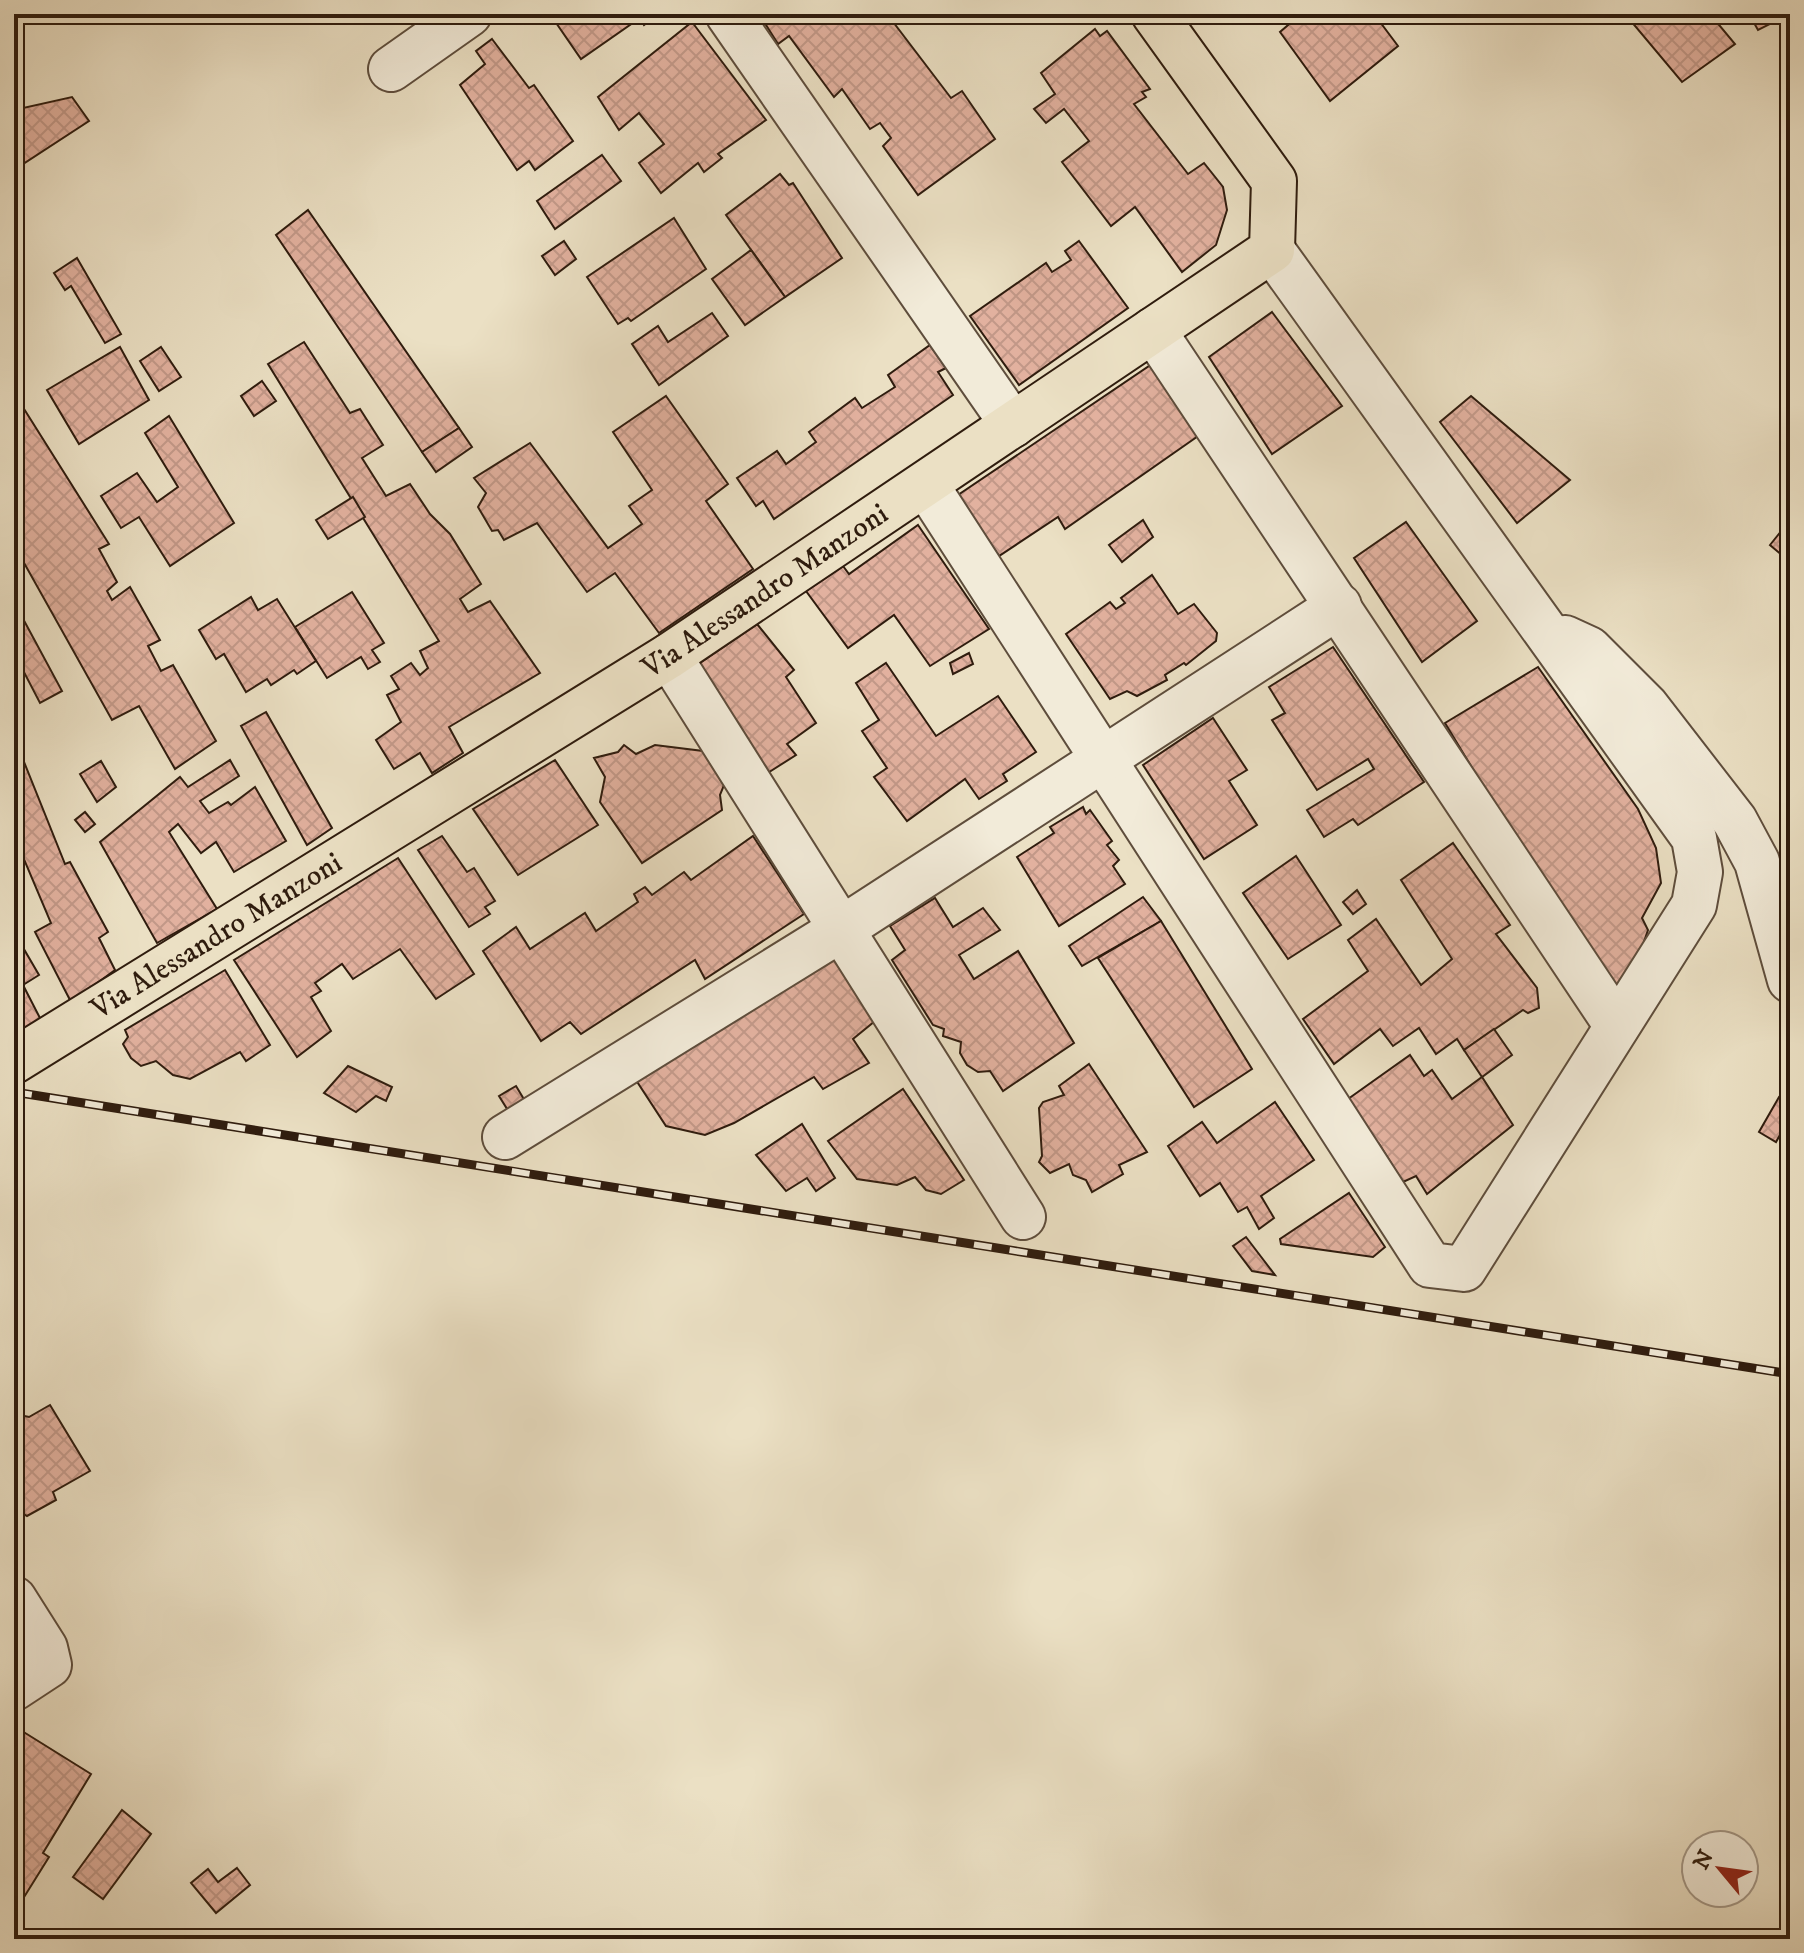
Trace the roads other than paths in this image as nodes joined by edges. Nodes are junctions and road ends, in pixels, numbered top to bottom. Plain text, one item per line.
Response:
1 (469, 14) edge
2 (728, 14) edge
3 (1154, 14) edge
4 (391, 69) dead end
5 (1272, 250) junction
6 (1153, 330) junction
7 (1013, 425) junction
8 (926, 485) junction
9 (1339, 606) junction
10 (1544, 629) junction
11 (669, 656) junction
12 (1105, 757) junction
13 (843, 928) junction
14 (1790, 980) edge
15 (1617, 1026) junction
16 (14, 1061) edge
17 (505, 1137) dead end
18 (1023, 1217) dead end
19 (14, 1599) edge
20 (14, 1688) edge

1 - 4 street
2 - 7 street
3 - 5 main road
5 - 6 main road, Via Alessandro Manzoni
5 - 10 street
6 - 7 main road, Via Alessandro Manzoni
6 - 9 street
7 - 8 main road, Via Alessandro Manzoni
8 - 11 main road, Via Alessandro Manzoni
8 - 12 street
9 - 12 street
9 - 15 street
10 - 14 street
10 - 15 street
11 - 13 street
11 - 16 main road, Via Alessandro Manzoni
12 - 13 street
12 - 15 street
13 - 17 street
13 - 18 street
19 - 20 street

